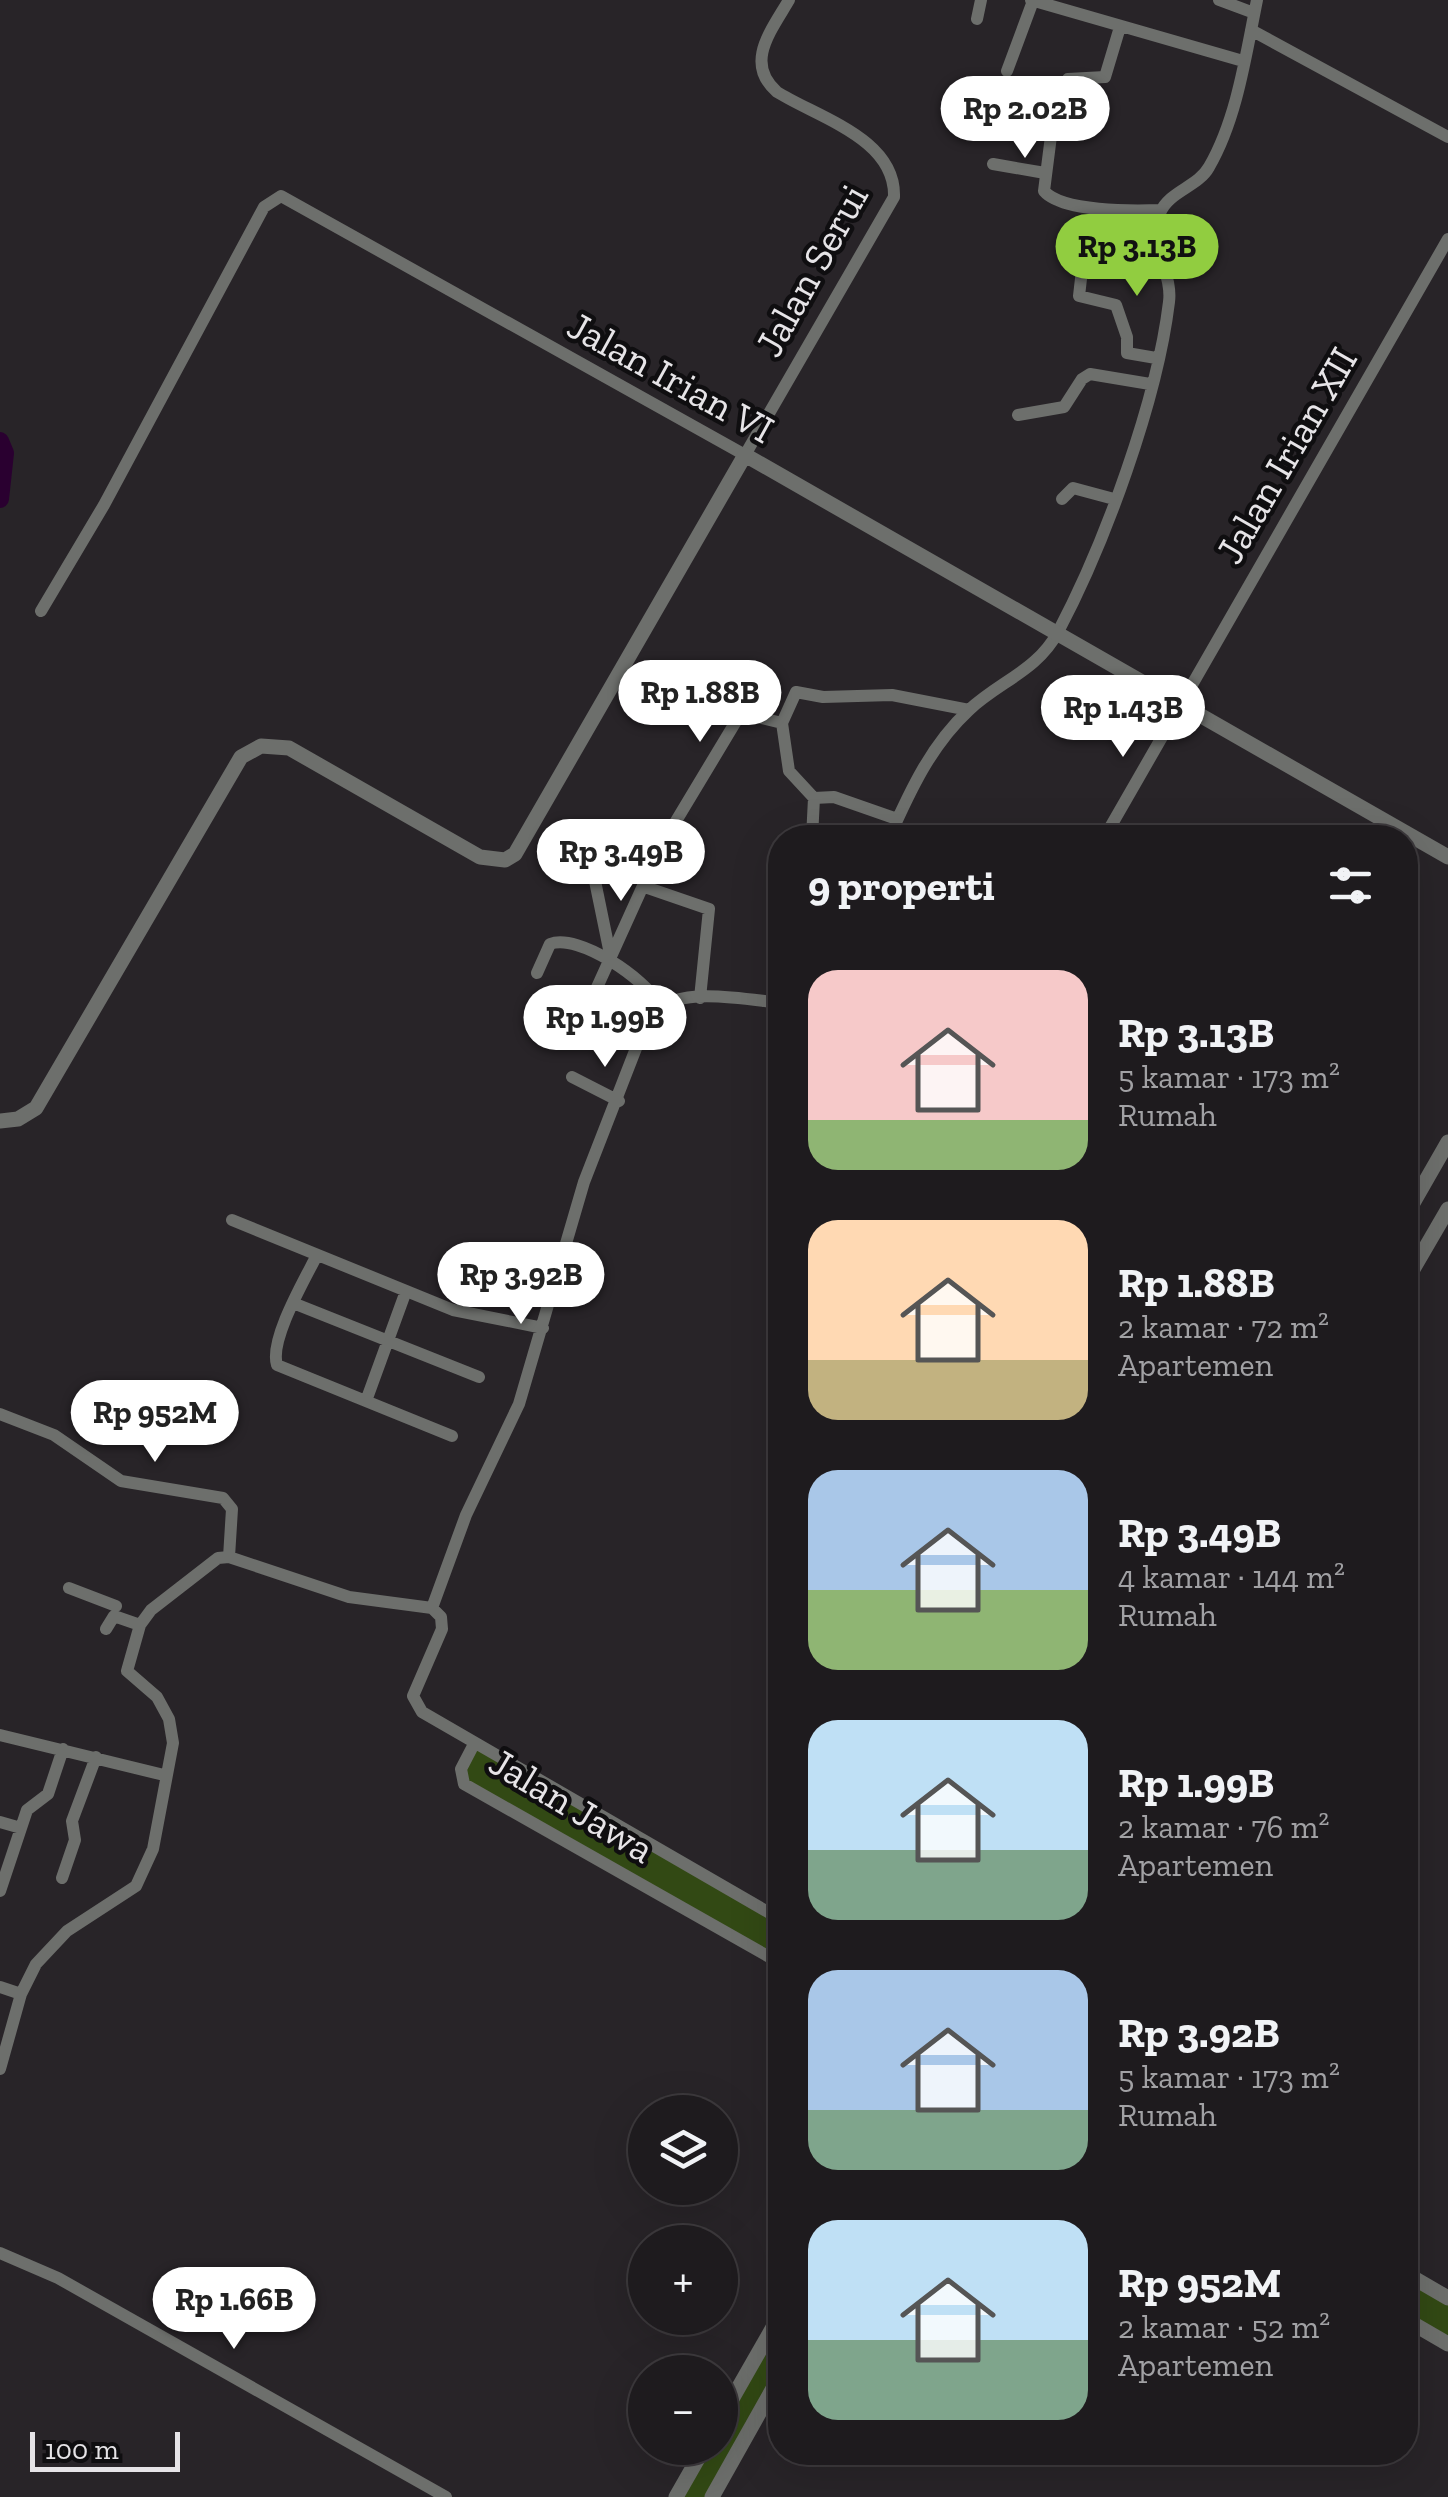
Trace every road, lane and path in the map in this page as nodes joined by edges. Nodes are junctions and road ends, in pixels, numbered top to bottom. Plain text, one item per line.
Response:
1 (788, 0) edge
2 (981, 0) edge
3 (1032, 0) edge
4 (1219, 0) edge
5 (1256, 7) edge
6 (976, 19) dead end
7 (1120, 26) junction
8 (1251, 30) junction
9 (1243, 62) junction
10 (1007, 71) dead end
11 (1448, 137) edge
12 (993, 164) dead end
13 (1045, 173) junction
14 (1160, 210) junction
15 (1448, 239) edge
16 (1082, 270) dead end
17 (1156, 358) junction
18 (1150, 384) junction
19 (1018, 415) dead end
20 (744, 455) junction
21 (1062, 499) dead end
22 (1114, 499) junction
23 (41, 611) dead end
24 (1058, 632) junction
25 (752, 670) dead end
26 (1180, 704) junction
27 (968, 710) junction
28 (742, 714) junction
29 (782, 723) junction
30 (814, 798) junction
31 (897, 820) junction
32 (813, 825) edge
33 (895, 825) edge
34 (1111, 825) edge
35 (1393, 825) edge
36 (1418, 839) edge
37 (1448, 856) edge
38 (596, 860) dead end
39 (645, 887) junction
40 (609, 957) junction
41 (537, 972) dead end
42 (700, 998) junction
43 (768, 1002) edge
44 (659, 1004) junction
45 (574, 1036) dead end
46 (572, 1077) dead end
47 (619, 1101) junction
48 (0, 1121) edge
49 (1448, 1142) edge
50 (1418, 1194) edge
51 (1448, 1210) edge
52 (232, 1220) dead end
53 (317, 1255) junction
54 (1418, 1261) edge
55 (406, 1291) junction
56 (294, 1303) junction
57 (543, 1328) junction
58 (388, 1341) junction
59 (479, 1377) dead end
60 (366, 1402) junction
61 (0, 1414) edge
62 (452, 1436) dead end
63 (229, 1557) junction
64 (68, 1588) dead end
65 (115, 1606) junction
66 (432, 1608) junction
67 (140, 1626) junction
68 (106, 1629) dead end
69 (0, 1735) edge
70 (474, 1744) junction
71 (63, 1749) junction
72 (96, 1757) junction
73 (164, 1775) junction
74 (0, 1822) edge
75 (21, 1828) junction
76 (62, 1878) dead end
77 (1, 1887) edge
78 (768, 1911) edge
79 (768, 1956) edge
80 (0, 1987) edge
81 (21, 1994) junction
82 (0, 2068) edge
83 (0, 2253) edge
84 (1418, 2281) edge
85 (1448, 2298) edge
86 (1418, 2327) edge
87 (768, 2336) edge
88 (1448, 2344) edge
89 (738, 2388) edge
90 (768, 2397) edge
91 (694, 2465) edge
92 (446, 2497) edge
93 (676, 2497) edge
94 (712, 2497) edge

1 - 20 street, Jalan Serui
2 - 6 street
3 - 7 street
3 - 10 street
4 - 5 street
5 - 8 street
7 - 9 street
7 - 13 street
8 - 9 street
8 - 11 street
9 - 14 street
12 - 13 street
13 - 14 street
14 - 17 street
15 - 26 street, Jalan Irian XII
16 - 17 street
17 - 18 street
18 - 19 street
18 - 22 street
20 - 23 street, Jalan Irian VI
20 - 24 street, Jalan Irian VI
20 - 48 street
21 - 22 street
22 - 24 street
24 - 26 street, Jalan Irian VI
24 - 27 street
25 - 28 street
26 - 34 street, Jalan Irian XII
26 - 35 street, Jalan Irian VI
27 - 29 street
27 - 31 street
28 - 29 street
28 - 39 street
29 - 30 street
30 - 31 street
30 - 32 street
31 - 33 street
36 - 37 street, Jalan Irian VI
38 - 40 street
39 - 40 street
39 - 42 street
40 - 41 street
40 - 44 street
40 - 45 street
42 - 43 street
42 - 44 street
44 - 47 street
46 - 47 street
47 - 57 street
49 - 50 street
51 - 54 street
52 - 53 street
53 - 55 street
53 - 56 street
55 - 57 street
55 - 58 street
56 - 58 street
56 - 60 street
57 - 66 street
58 - 59 street
58 - 60 street
60 - 62 street
61 - 63 street
63 - 66 street
63 - 67 street
64 - 65 street
65 - 67 street
65 - 68 street
66 - 70 street
67 - 73 street
69 - 71 street
70 - 78 street, Jalan Jawa
70 - 79 street, Jalan Jawa
71 - 72 street
71 - 75 street
72 - 73 street
72 - 76 street
73 - 81 street
74 - 75 street
75 - 77 street
80 - 81 street
81 - 82 street
83 - 92 street
84 - 85 street
86 - 88 street
87 - 89 street
90 - 94 street
91 - 93 street

